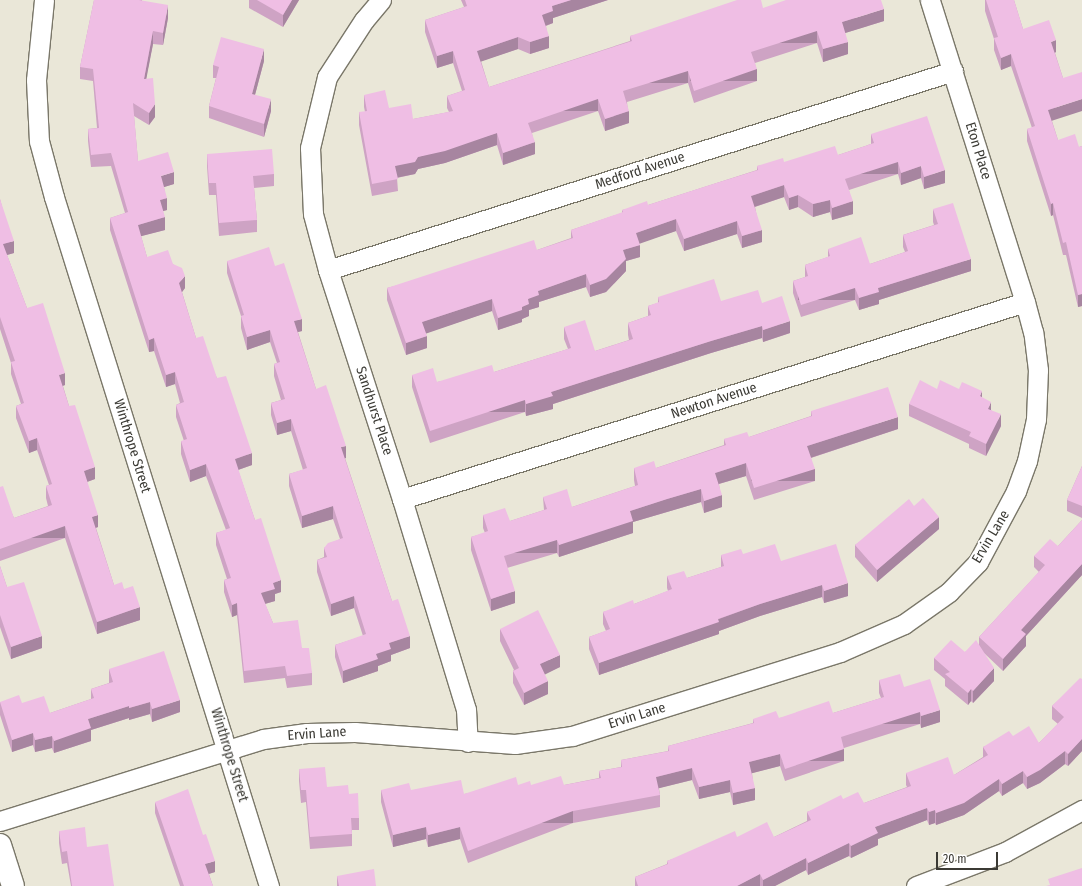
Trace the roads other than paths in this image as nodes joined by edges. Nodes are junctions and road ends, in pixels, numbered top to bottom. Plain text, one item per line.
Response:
1 (44, 0) edge
2 (382, 0) edge
3 (930, 0) edge
4 (953, 71) junction
5 (328, 270) junction
6 (1025, 302) junction
7 (402, 499) junction
8 (468, 742) junction
9 (226, 748) junction
10 (1082, 810) edge
11 (0, 821) edge
12 (0, 845) edge
13 (13, 886) edge
14 (269, 886) edge
15 (916, 886) edge

1 - 9 street, Winthrope Street
2 - 5 street, Sandhurst Place
3 - 4 street, Eton Place
4 - 5 street, Medford Avenue
4 - 6 street, Eton Place
5 - 7 street, Sandhurst Place
6 - 7 street, Newton Avenue
6 - 8 street, Ervin Lane
7 - 8 street, Sandhurst Place
8 - 9 street, Ervin Lane
9 - 11 street, Ervin Lane
9 - 14 street, Winthrope Street
10 - 15 street
12 - 13 street

